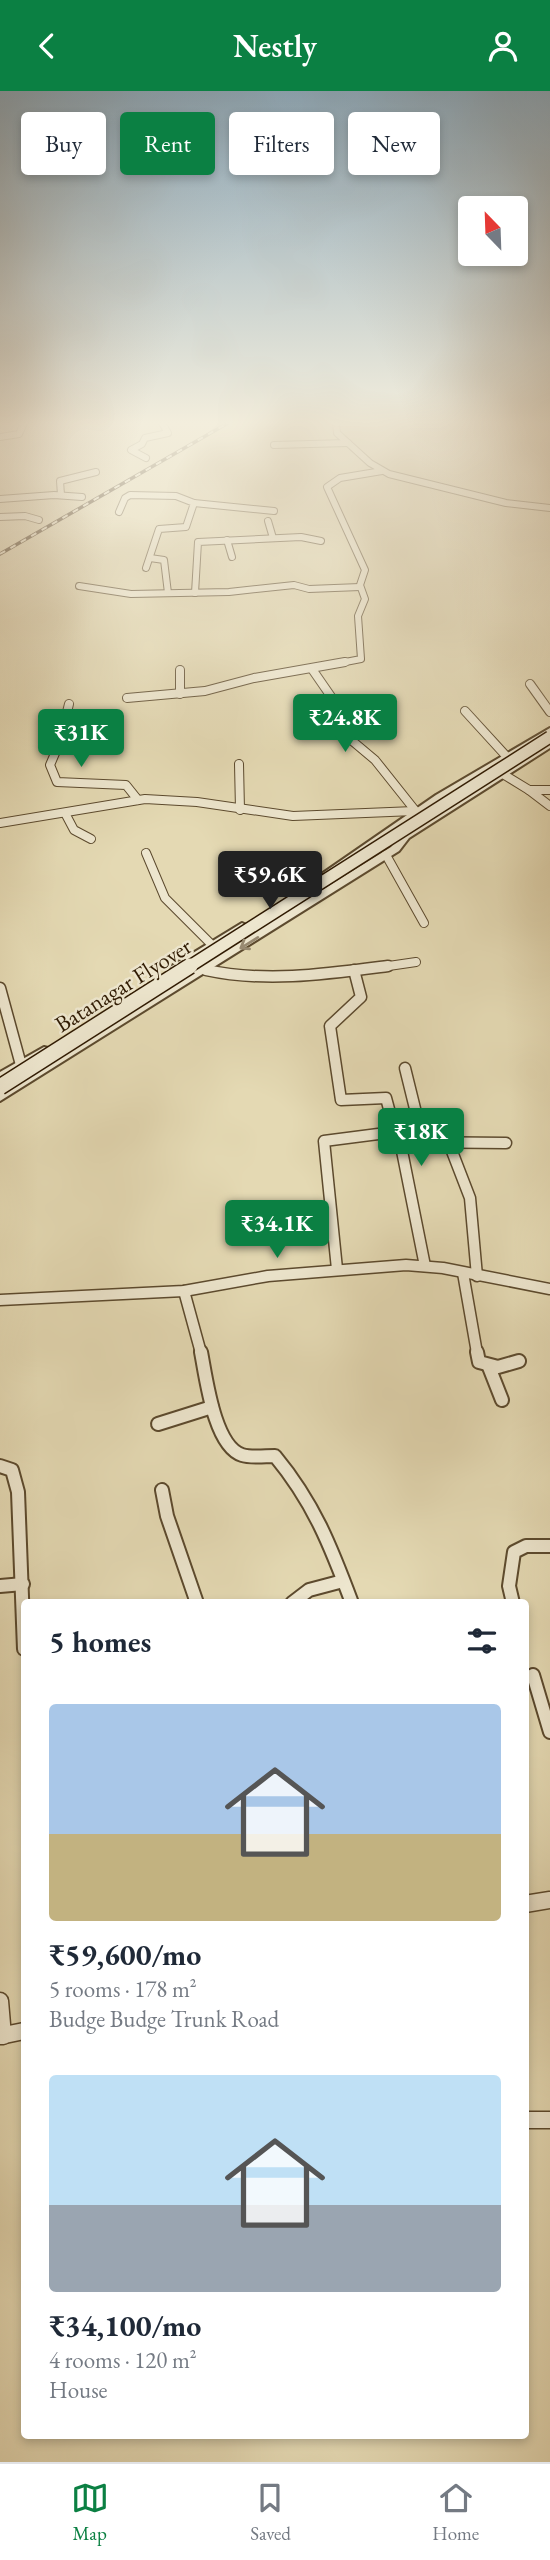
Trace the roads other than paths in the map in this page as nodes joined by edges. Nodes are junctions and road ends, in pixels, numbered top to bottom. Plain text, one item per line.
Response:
1 (158, 534) edge
2 (272, 534) edge
3 (348, 534) edge
4 (273, 538) junction
5 (227, 540) junction
6 (321, 541) dead end
7 (232, 557) dead end
8 (150, 558) junction
9 (146, 568) dead end
10 (79, 586) dead end
11 (360, 587) junction
12 (168, 593) junction
13 (195, 593) junction
14 (312, 669) junction
15 (180, 670) dead end
16 (530, 684) dead end
17 (180, 694) junction
18 (127, 698) dead end
19 (69, 705) dead end
20 (465, 712) dead end
21 (550, 712) edge
22 (550, 731) edge
23 (550, 737) edge
24 (550, 744) edge
25 (507, 757) junction
26 (239, 764) dead end
27 (503, 774) junction
28 (529, 790) junction
29 (550, 790) edge
30 (138, 800) junction
31 (550, 806) edge
32 (240, 810) junction
33 (415, 812) junction
34 (65, 813) junction
35 (430, 820) junction
36 (0, 823) edge
37 (91, 839) dead end
38 (146, 853) dead end
39 (386, 855) junction
40 (424, 923) dead end
41 (212, 945) junction
42 (416, 962) dead end
43 (206, 970) junction
44 (354, 970) junction
45 (0, 988) edge
46 (21, 1065) junction
47 (405, 1068) dead end
48 (0, 1077) edge
49 (0, 1087) edge
50 (0, 1097) edge
51 (396, 1135) junction
52 (448, 1141) junction
53 (406, 1142) junction
54 (423, 1142) junction
55 (506, 1143) dead end
56 (425, 1266) junction
57 (337, 1269) junction
58 (463, 1273) junction
59 (477, 1276) junction
60 (550, 1289) edge
61 (184, 1291) junction
62 (0, 1300) edge
63 (519, 1361) dead end
64 (489, 1367) junction
65 (502, 1399) dead end
66 (212, 1407) junction
67 (158, 1424) dead end
68 (0, 1467) edge
69 (162, 1490) dead end
70 (550, 1546) edge
71 (343, 1581) junction
72 (23, 1584) junction
73 (0, 1586) edge
74 (23, 1599) edge
75 (196, 1599) edge
76 (297, 1599) edge
77 (350, 1599) edge
78 (512, 1599) edge
79 (533, 1675) dead end
80 (550, 1732) edge
81 (550, 1900) edge
82 (529, 1903) edge
83 (0, 2001) edge
84 (21, 2032) edge
85 (1, 2036) edge
86 (529, 2120) edge
87 (550, 2120) edge

1 - 8 street
2 - 4 street
3 - 11 street
4 - 5 street
4 - 6 street
5 - 7 street
5 - 13 street
8 - 9 street
8 - 12 street
10 - 12 street
11 - 13 street
11 - 14 street
12 - 13 street
14 - 17 street
14 - 33 street
15 - 17 street
16 - 21 street
17 - 18 street
19 - 30 street
20 - 25 street
22 - 25 street
23 - 49 main road, Batanagar Flyover, bridge
24 - 27 street
25 - 33 street
26 - 32 street
27 - 28 street
27 - 35 street
28 - 29 street
28 - 31 street
30 - 32 street
30 - 34 street
32 - 33 street
33 - 35 street
33 - 41 street
34 - 36 street
34 - 37 street
35 - 39 street
38 - 41 street
39 - 40 street
39 -> 43 street
41 - 46 street
42 - 44 street
43 - 44 street
43 - 50 street
44 - 51 street
45 - 46 street
46 - 48 street
47 - 54 street
51 - 53 street
51 - 57 street
52 - 54 street
52 - 55 street
52 - 59 street
53 - 54 street
53 - 56 street
56 - 57 street
56 - 58 street
57 - 61 street
58 - 59 street
58 - 64 street
59 - 60 street
61 - 62 street
61 - 66 street
63 - 64 street
64 - 65 street
66 - 67 street
66 - 71 street
68 - 72 street
69 - 75 street
70 - 78 street
71 - 76 street
71 - 77 street
72 - 73 street
72 - 74 street
79 - 80 street
81 - 82 street
83 - 85 street
84 - 85 street
86 - 87 street

